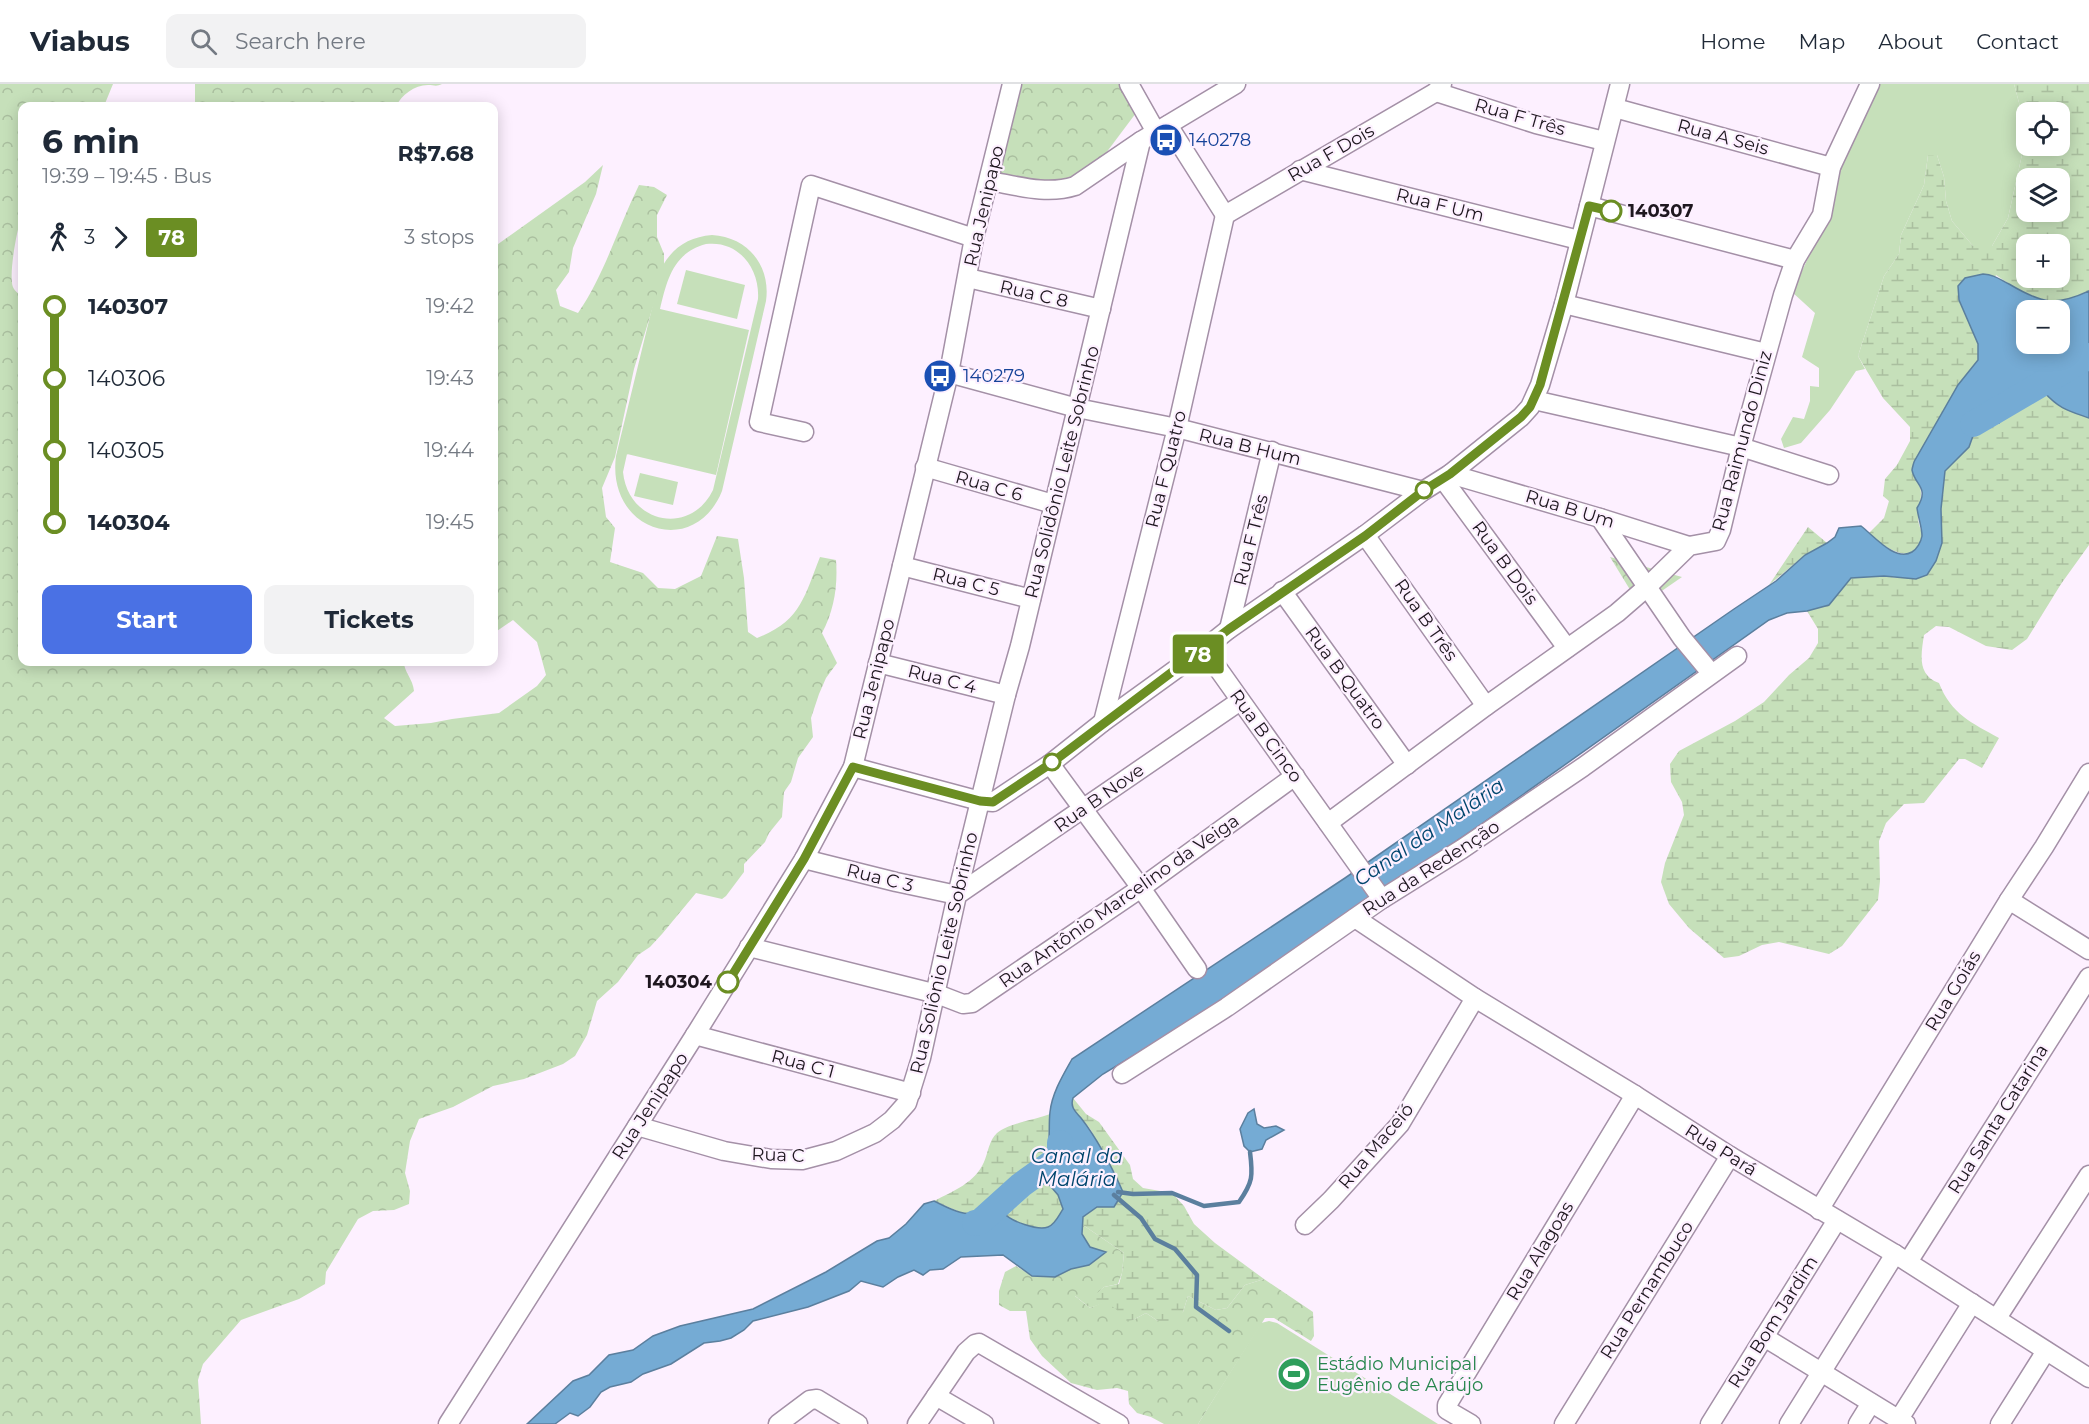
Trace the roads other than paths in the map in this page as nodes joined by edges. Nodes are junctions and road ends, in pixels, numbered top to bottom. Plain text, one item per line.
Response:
1 (1012, 84) edge
2 (1129, 84) edge
3 (1236, 84) edge
4 (1620, 84) edge
5 (1870, 84) edge
6 (1439, 88) edge
7 (1615, 108) junction
8 (1155, 133) junction
9 (1604, 141) junction
10 (1831, 167) junction
11 (1300, 170) junction
12 (990, 181) junction
13 (1589, 206) junction
14 (1225, 215) junction
15 (974, 238) junction
16 (1579, 240) junction
17 (1795, 260) junction
18 (968, 278) junction
19 (1564, 304) junction
20 (1101, 309) junction
21 (1766, 353) junction
22 (949, 373) junction
23 (1534, 400) junction
24 (1077, 408) junction
25 (1177, 428) junction
26 (804, 432) dead end
27 (1741, 447) junction
28 (1272, 452) junction
29 (925, 467) junction
30 (1829, 475) dead end
31 (1447, 476) junction
32 (1423, 491) junction
33 (1053, 504) junction
34 (1600, 518) junction
35 (1365, 536) junction
36 (1689, 546) junction
37 (902, 566) junction
38 (1647, 587) junction
39 (1282, 591) junction
40 (1031, 599) junction
41 (1229, 629) junction
42 (1567, 648) junction
43 (1204, 649) junction
44 (1737, 656) dead end
45 (878, 663) junction
46 (1709, 671) junction
47 (1006, 695) junction
48 (1240, 700) junction
49 (1486, 705) junction
50 (1103, 722) junction
51 (1050, 764) junction
52 (1407, 765) junction
53 (853, 767) junction
54 (2089, 773) edge
55 (1295, 776) junction
56 (980, 801) junction
57 (1083, 809) junction
58 (1328, 823) junction
59 (804, 859) junction
60 (1142, 888) junction
61 (957, 895) junction
62 (1382, 899) junction
63 (2009, 900) junction
64 (1355, 918) junction
65 (749, 947) junction
66 (2089, 950) edge
67 (1197, 969) dead end
68 (2089, 977) edge
69 (937, 994) junction
70 (1475, 998) junction
71 (696, 1035) junction
72 (1122, 1074) dead end
73 (1635, 1095) junction
74 (909, 1098) junction
75 (637, 1126) junction
76 (1730, 1156) junction
77 (2089, 1175) edge
78 (1819, 1209) junction
79 (1837, 1220) junction
80 (1305, 1225) dead end
81 (1901, 1258) junction
82 (1972, 1303) junction
83 (1996, 1318) junction
84 (1764, 1337) junction
85 (2046, 1351) junction
86 (1823, 1372) junction
87 (2089, 1378) edge
88 (936, 1396) junction
89 (1871, 1403) junction
90 (1715, 1422) edge
91 (1903, 1422) edge
92 (448, 1424) edge
93 (778, 1424) edge
94 (858, 1424) edge
95 (917, 1424) edge
96 (984, 1424) edge
97 (1119, 1424) edge
98 (1471, 1424) edge
99 (1564, 1424) edge
100 (1789, 1424) edge
101 (1858, 1424) edge
102 (2000, 1424) edge

1 - 12 street, Rua Jenipapo
2 - 8 street
3 - 8 street
4 - 7 street
5 - 10 street, Rua Raimundo Diniz
6 - 9 street, Rua F Três
6 - 11 street, Rua F Dois
7 - 9 street
7 - 10 street, Rua A Seis
8 - 12 street
8 - 14 street
8 - 20 street, Rua Solidônio Leite Sobrinho
9 - 13 street
10 - 17 street, Rua Raimundo Diniz
11 - 14 street, Rua F Dois
11 - 16 street, Rua F Um
12 - 15 street, Rua Jenipapo
13 - 16 street
13 - 17 street
14 - 25 street, Rua F Quatro
15 - 18 street, Rua Jenipapo
15 - 26 street
16 - 19 street
17 - 21 street, Rua Raimundo Diniz
18 - 20 street, Rua C 8
18 - 22 street, Rua Jenipapo
19 - 21 street
19 - 23 street
20 - 24 street, Rua Solidônio Leite Sobrinho
21 - 27 street, Rua Raimundo Diniz
22 - 24 street, Rua B Hum
22 - 29 street, Rua Jenipapo
23 - 27 street
23 - 31 street
24 - 25 street, Rua B Hum
24 - 33 street, Rua Solidônio Leite Sobrinho
25 - 28 street, Rua B Hum
25 - 50 street, Rua F Quatro
27 - 30 street
27 - 36 street, Rua Raimundo Diniz
28 - 32 street, Rua B Hum
28 - 41 street, Rua F Três
29 - 33 street, Rua C 6
29 - 37 street, Rua Jenipapo
31 - 32 street
31 - 34 street, Rua B Um
31 - 42 street, Rua B Dois
32 - 35 street
33 - 40 street, Rua Solidônio Leite Sobrinho
34 - 36 street, Rua B Um
34 - 38 street
35 - 39 street
35 - 49 street, Rua B Três
36 - 38 street, Rua Raimundo Diniz
37 - 40 street, Rua C 5
37 - 45 street, Rua Jenipapo
38 - 42 street, Rua Raimundo Diniz
38 - 46 street
39 - 41 street
39 - 52 street, Rua B Quatro
40 - 47 street, Rua Solidônio Leite Sobrinho
41 - 43 street
42 - 49 street, Rua Raimundo Diniz
43 - 48 street, Rua B Cinco
43 - 50 street
44 - 46 street, Rua da Redenção
45 - 47 street, Rua C 4
45 - 53 street, Rua Jenipapo
46 - 62 street, Rua da Redenção
47 - 56 street, Rua Solidônio Leite Sobrinho
48 - 55 street, Rua B Cinco
48 - 57 street, Rua B Nove
49 - 52 street, Rua Raimundo Diniz
50 - 51 street
51 - 56 street
51 - 57 street
52 - 58 street, Rua Raimundo Diniz
53 - 56 street
53 - 59 street, Rua Jenipapo
54 - 63 street, Rua Goiás
55 - 58 street, Rua B Cinco
55 - 60 street, Rua Antônio Marcelino da Veiga
56 - 61 street, Rua Soliônio Leite Sobrinho
57 - 60 street
57 - 61 street, Rua B Nove
58 - 62 street
59 - 61 street, Rua C 3
59 - 65 street, Rua Jenipapo
60 - 67 street
60 - 69 street, Rua Antônio Marcelino da Veiga
61 - 69 street, Rua Soliônio Leite Sobrinho
62 - 64 street, Rua da Redenção
63 - 66 street
63 - 78 street, Rua Goiás
64 - 70 street, Rua Pará
64 - 72 street, Rua da Redenção
65 - 69 street, Rua Antônio Marcelino da Veiga
65 - 71 street, Rua Jenipapo
68 - 81 street, Rua Santa Catarina
69 - 74 street, Rua Soliônio Leite Sobrinho
70 - 73 street, Rua Pará
70 - 80 street, Rua Maceió
71 - 74 street, Rua C 1
71 - 75 street, Rua Jenipapo
73 - 76 street, Rua Pará
73 - 98 street, Rua Alagoas
74 - 75 street, Rua C
75 - 92 street, Rua Jenipapo
76 - 78 street, Rua Pará
76 - 99 street, Rua Pernambuco
77 - 83 street
78 - 79 street, Rua Pará
79 - 81 street, Rua Pará
79 - 84 street, Rua Bom Jardim
81 - 82 street, Rua Pará
81 - 86 street, Rua Santa Catarina
82 - 83 street, Rua Pará
82 - 91 street
83 - 85 street, Rua Pará
84 - 86 street
84 - 90 street, Rua Bom Jardim
85 - 87 street, Rua Pará
85 - 102 street
86 - 89 street
86 - 100 street, Rua Santa Catarina
88 - 95 street
88 - 96 street
88 - 97 street
89 - 91 street
89 - 101 street
93 - 94 street

